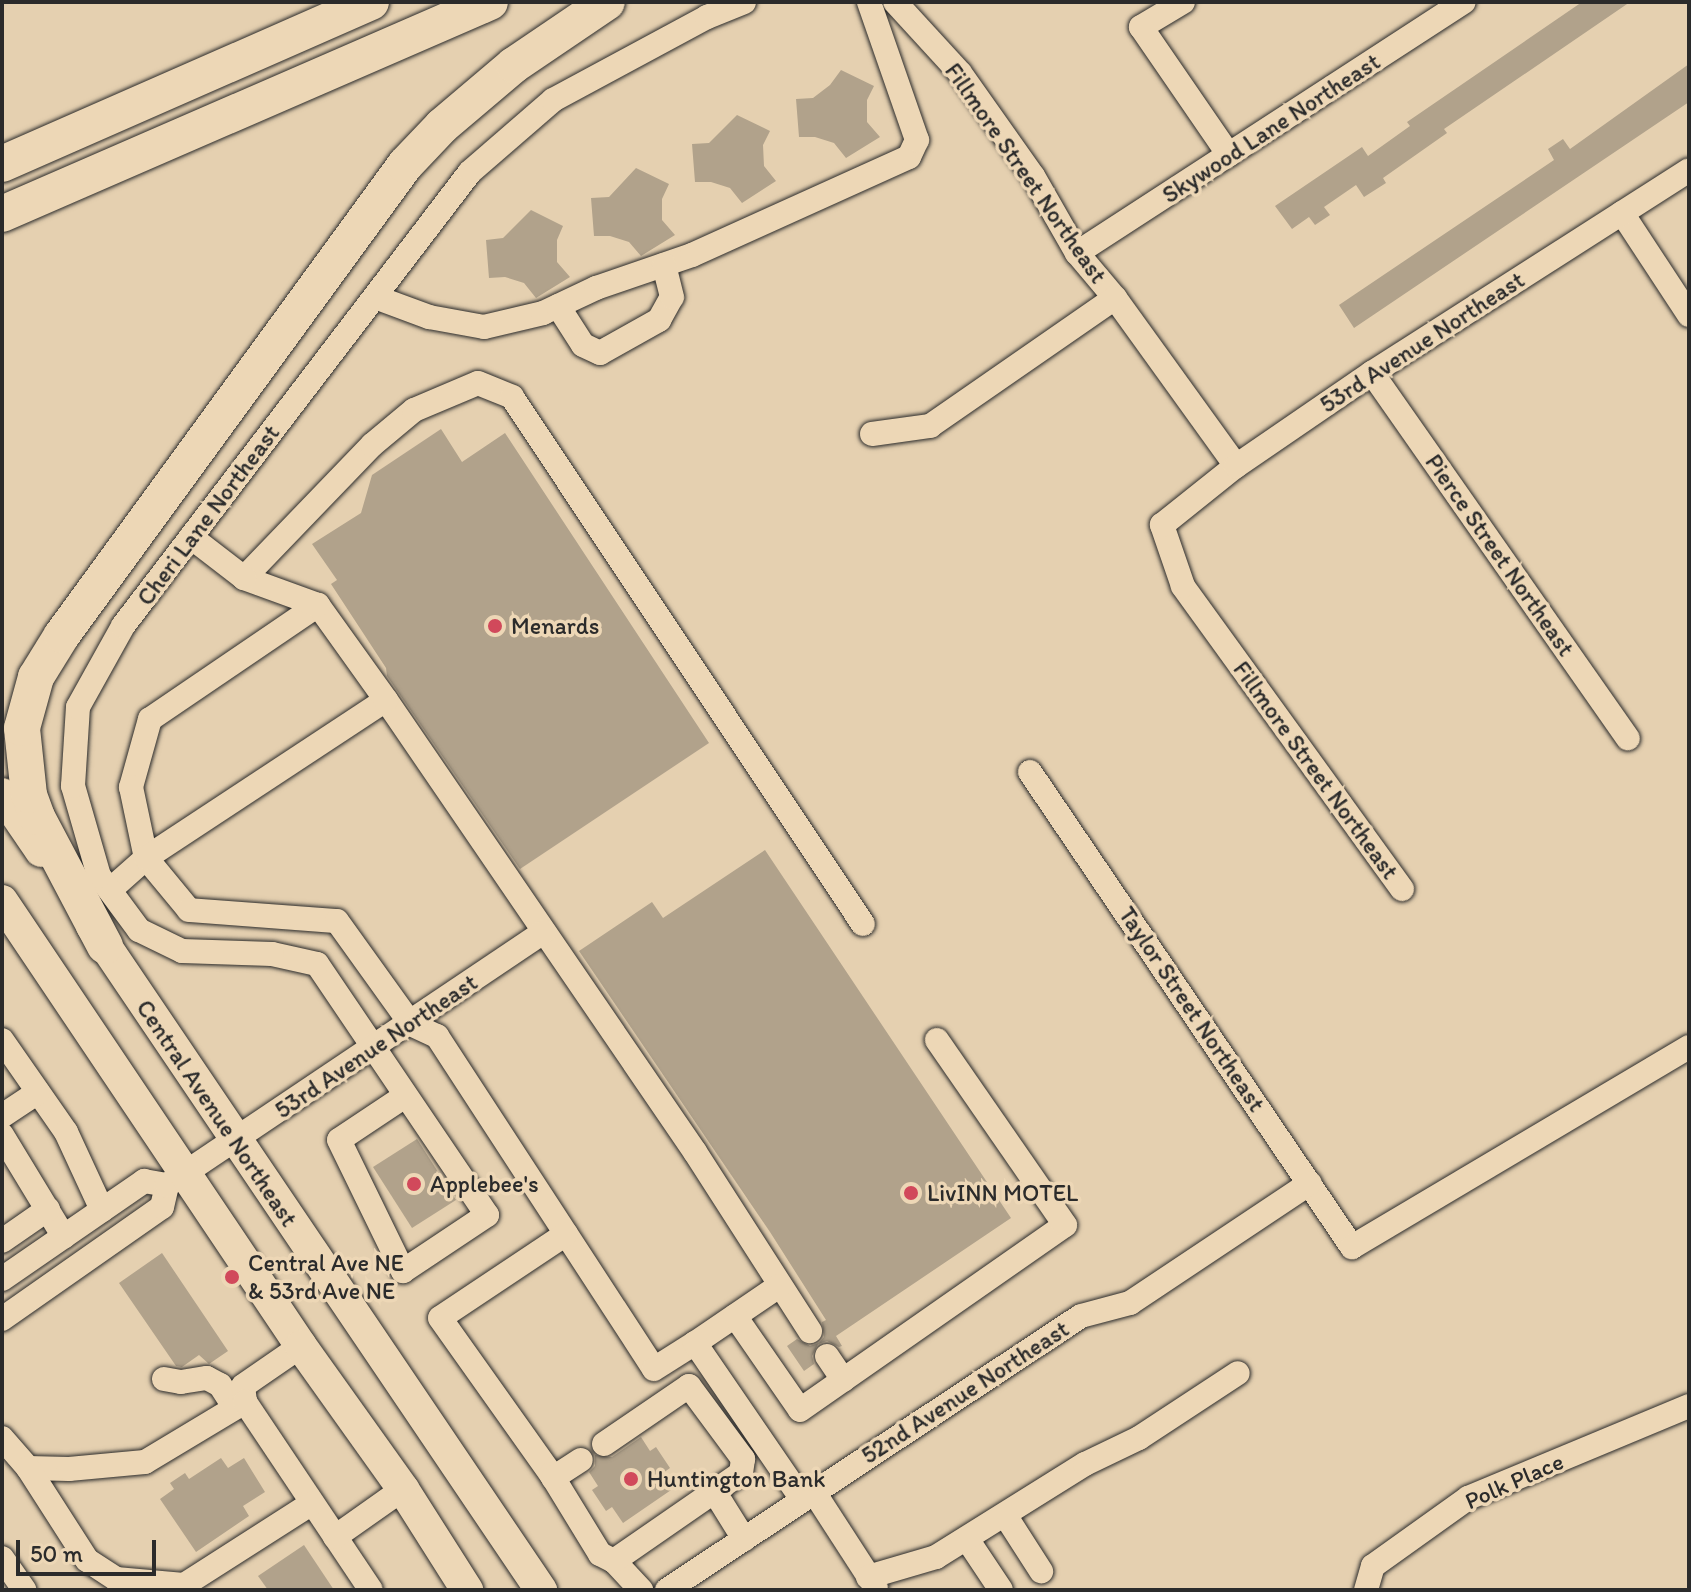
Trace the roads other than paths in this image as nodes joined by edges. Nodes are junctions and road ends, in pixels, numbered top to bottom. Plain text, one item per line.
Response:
1 (371, 2) edge
2 (490, 2) edge
3 (607, 2) edge
4 (744, 2) edge
5 (869, 2) edge
6 (895, 2) edge
7 (1183, 2) edge
8 (1464, 2) edge
9 (1229, 155) junction
10 (2, 164) edge
11 (1689, 170) edge
12 (1622, 213) junction
13 (2, 216) edge
14 (1077, 253) junction
15 (664, 265) junction
16 (375, 297) junction
17 (1115, 298) junction
18 (558, 306) junction
19 (1689, 315) edge
20 (1372, 373) junction
21 (872, 434) dead end
22 (1236, 466) junction
23 (1162, 525) joint
24 (191, 537) junction
25 (244, 578) junction
26 (318, 605) junction
27 (386, 700) junction
28 (1628, 738) dead end
29 (1030, 772) dead end
30 (2, 794) edge
31 (146, 858) junction
32 (1402, 889) dead end
33 (110, 890) junction
34 (2, 901) edge
35 (863, 924) dead end
36 (544, 932) junction
37 (105, 946) junction
38 (411, 1024) junction
39 (937, 1040) dead end
40 (1689, 1047) edge
41 (372, 1048) junction
42 (6, 1054) edge
43 (38, 1092) junction
44 (405, 1096) junction
45 (2, 1116) edge
46 (2, 1135) edge
47 (235, 1140) junction
48 (176, 1179) junction
49 (1310, 1183) junction
50 (48, 1209) junction
51 (102, 1210) junction
52 (566, 1234) junction
53 (64, 1237) junction
54 (2, 1241) edge
55 (2, 1279) edge
56 (779, 1286) junction
57 (735, 1316) junction
58 (2, 1319) edge
59 (810, 1331) dead end
60 (695, 1343) junction
61 (301, 1346) junction
62 (827, 1356) dead end
63 (1238, 1373) dead end
64 (164, 1379) dead end
65 (843, 1380) junction
66 (240, 1405) junction
67 (1689, 1406) edge
68 (2, 1438) edge
69 (604, 1444) dead end
70 (581, 1460) dead end
71 (28, 1468) junction
72 (553, 1478) junction
73 (403, 1489) junction
74 (714, 1491) junction
75 (808, 1495) junction
76 (312, 1503) junction
77 (1005, 1515) junction
78 (335, 1537) junction
79 (744, 1539) junction
80 (967, 1539) junction
81 (2, 1558) edge
82 (614, 1561) junction
83 (1041, 1571) dead end
84 (873, 1583) edge
85 (24, 1590) edge
86 (371, 1590) edge
87 (467, 1590) edge
88 (541, 1590) edge
89 (641, 1590) edge
90 (667, 1590) edge
91 (1001, 1590) edge
92 (1366, 1590) edge

1 - 10 highway
2 - 13 highway
3 - 37 highway
4 - 16 street, Cheri Lane Northeast
5 - 15 street
6 - 14 street, Fillmore Street Northeast
7 - 9 street
8 - 9 street, Skywood Lane Northeast
9 - 14 street, Skywood Lane Northeast
11 - 12 street, 53rd Avenue Northeast
12 - 19 street
12 - 20 street, 53rd Avenue Northeast
14 - 17 street, Fillmore Street Northeast
15 - 18 street
15 - 18 street
16 - 18 street
16 - 24 street, Cheri Lane Northeast
17 - 21 street
17 - 22 street, Fillmore Street Northeast
20 - 22 street, 53rd Avenue Northeast
20 - 28 street, Pierce Street Northeast
22 - 23 street, 53rd Avenue Northeast
23 - 32 street, Fillmore Street Northeast
24 - 25 street
24 - 33 street, Cheri Lane Northeast
25 - 26 street
25 - 35 street
26 - 27 street
26 - 31 street
27 - 31 street
27 - 36 street
29 - 49 street, Taylor Street Northeast
30 - 37 main road, Central Avenue Northeast
31 - 33 street
31 - 38 street
33 - 41 street, Cheri Lane Northeast
34 - 48 main road
36 - 38 street, 53rd Avenue Northeast
36 - 56 street
37 - 47 main road, Central Avenue Northeast
38 - 41 street, 53rd Avenue Northeast
38 - 52 street
39 - 65 street
40 - 49 street, Taylor Street Northeast
41 - 44 street
41 - 47 street, 53rd Avenue Northeast
42 - 43 street
43 - 45 street
43 - 51 street
44 - 44 street
46 - 50 street
47 - 48 street, 53rd Avenue Northeast
47 - 88 main road, Central Avenue Northeast
48 - 51 street, 53rd Avenue Northeast
48 - 58 street, 53rd Avenue Northeast
48 - 61 main road
49 - 75 street, 52nd Avenue Northeast
50 - 53 street
50 - 54 street
51 - 53 street, 53rd Avenue Northeast
52 - 60 street
52 - 72 street
53 - 55 street, 53rd Avenue Northeast
56 - 57 street
56 - 59 street
57 - 60 street
57 - 65 street
60 - 75 street
61 - 66 street
61 - 73 main road
62 - 65 street
63 - 77 street
64 - 66 street
66 - 71 street
66 - 76 street
67 - 92 street, Polk Place
68 - 71 street
69 - 74 street
70 - 72 street
71 - 76 street
72 - 82 street
73 - 78 street
73 - 87 main road
74 - 79 street
74 - 82 street
75 - 79 street, 52nd Avenue Northeast
75 - 84 street
76 - 78 street
77 - 80 street
77 - 83 street
78 - 86 street
79 - 90 street, 52nd Avenue Northeast
80 - 84 street
80 - 91 street
81 - 85 street
82 - 89 street

